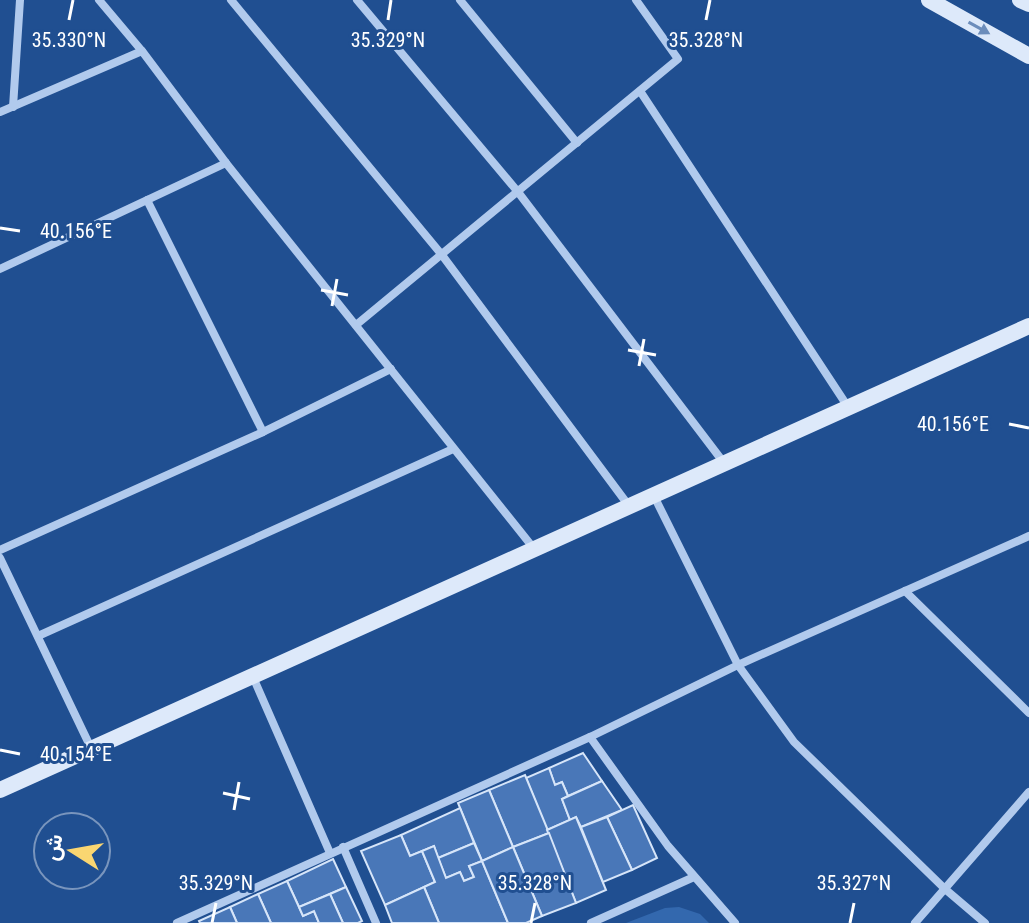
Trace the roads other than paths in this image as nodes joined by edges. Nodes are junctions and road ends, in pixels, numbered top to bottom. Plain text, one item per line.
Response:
1 (20, 0) edge
2 (99, 0) edge
3 (231, 0) edge
4 (357, 0) edge
5 (460, 0) edge
6 (636, 0) edge
7 (929, 0) edge
8 (1020, 0) edge
9 (1029, 4) edge
10 (142, 51) junction
11 (1029, 56) edge
12 (640, 91) junction
13 (13, 107) junction
14 (0, 112) edge
15 (577, 143) junction
16 (226, 163) junction
17 (518, 192) junction
18 (147, 200) junction
19 (442, 255) junction
20 (0, 269) edge
21 (356, 325) junction
22 (1029, 326) edge
23 (391, 369) junction
24 (848, 407) junction
25 (263, 432) junction
26 (453, 449) junction
27 (725, 463) junction
28 (653, 495) junction
29 (629, 506) junction
30 (1029, 536) edge
31 (0, 550) edge
32 (535, 551) junction
33 (0, 558) edge
34 (905, 591) junction
35 (38, 636) junction
36 (738, 665) junction
37 (253, 677) junction
38 (1029, 713) edge
39 (590, 737) junction
40 (92, 749) junction
41 (0, 790) edge
42 (1029, 792) edge
43 (343, 847) junction
44 (330, 853) junction
45 (694, 877) junction
46 (945, 889) junction
47 (177, 923) edge
48 (376, 923) edge
49 (591, 923) edge
50 (735, 923) edge
51 (915, 923) edge
52 (985, 923) edge

1 - 13 street
2 - 10 street
3 - 19 street
4 - 17 street
5 - 15 street
6 - 12 street
7 -> 11 main road
8 - 9 main road
10 - 13 street
10 - 16 street
12 - 15 street
12 - 24 street
13 - 14 street
15 - 17 street
16 - 18 street
16 - 21 street
17 - 19 street
17 - 27 street
18 - 20 street
18 - 25 street
19 - 21 street
19 - 29 street
21 - 23 street
22 - 24 main road
23 - 25 street
23 - 26 street
24 - 27 main road
25 - 31 street
26 - 32 street
26 - 35 street
27 - 28 main road
28 - 29 main road
28 - 36 street
29 - 32 main road
30 - 34 street
32 - 37 main road
33 - 35 street
34 - 36 street
34 - 38 street
35 - 40 street
36 - 39 street
36 - 46 street
37 - 40 main road
37 - 44 street
39 - 43 street
39 - 45 street
40 - 41 main road
42 - 46 street
43 - 44 street
43 - 48 street
44 - 47 street
45 - 49 street
45 - 50 street
46 - 51 street
46 - 52 street

